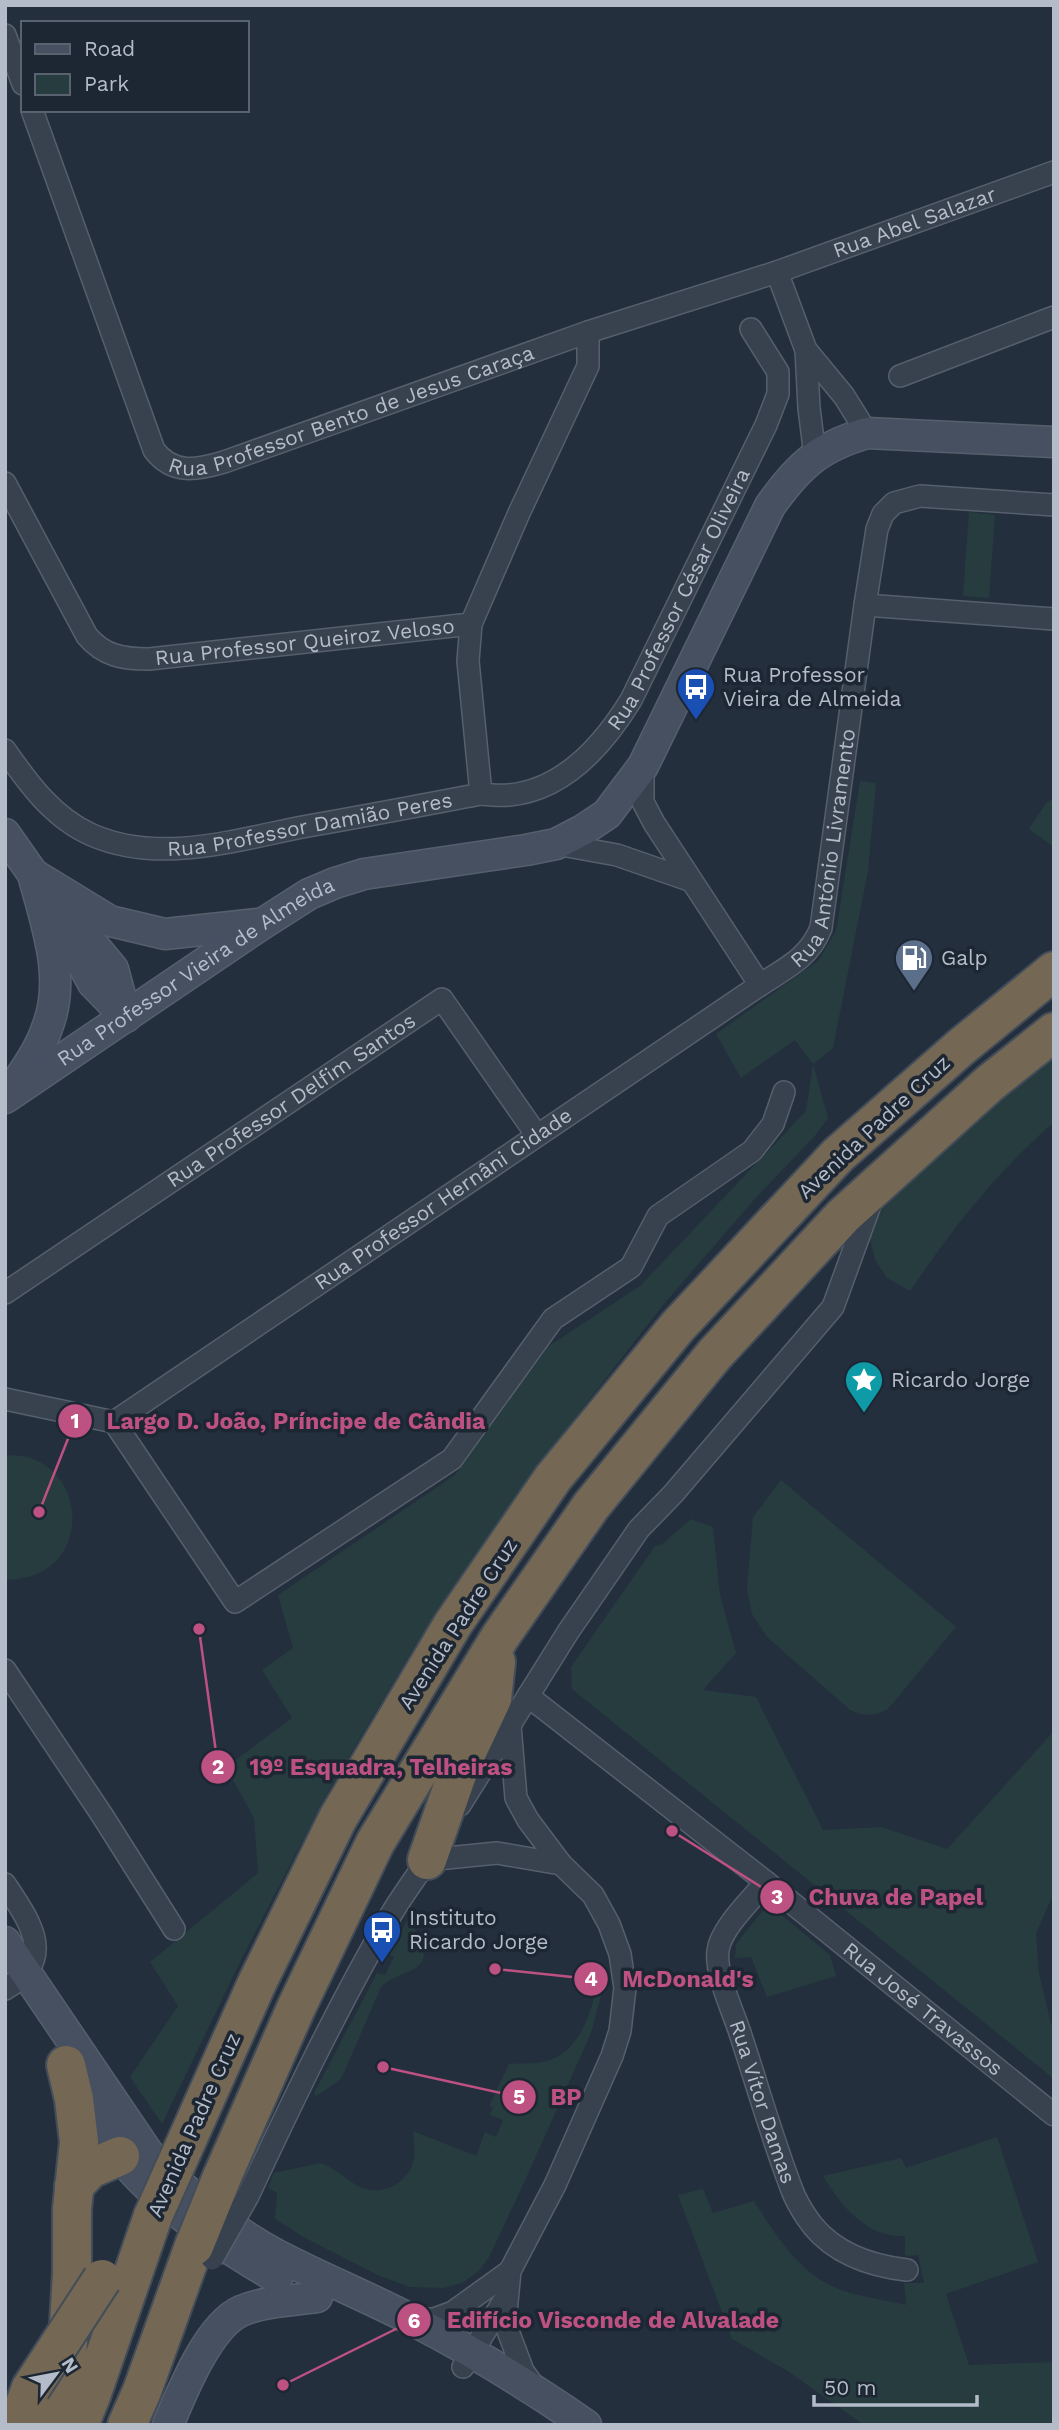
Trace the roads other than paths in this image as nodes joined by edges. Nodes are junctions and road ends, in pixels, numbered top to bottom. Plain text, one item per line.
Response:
1 (5, 35) edge
2 (21, 79) edge
3 (33, 112) edge
4 (1054, 172) edge
5 (777, 272) junction
6 (1054, 317) edge
7 (751, 330) dead end
8 (588, 332) junction
9 (806, 350) junction
10 (900, 376) dead end
11 (867, 433) junction
12 (1054, 442) edge
13 (815, 456) junction
14 (5, 483) edge
15 (1054, 505) edge
16 (865, 605) junction
17 (1054, 619) edge
18 (471, 624) junction
19 (5, 750) edge
20 (642, 766) junction
21 (481, 794) junction
22 (5, 834) edge
23 (556, 844) junction
24 (33, 874) junction
25 (690, 880) junction
26 (262, 924) junction
27 (1054, 971) edge
28 (760, 985) junction
29 (126, 1017) junction
30 (1054, 1032) edge
31 (784, 1092) dead end
32 (7, 1097) edge
33 (536, 1134) junction
34 (879, 1182) junction
35 (5, 1293) edge
36 (5, 1398) edge
37 (114, 1422) junction
38 (500, 1637) junction
39 (5, 1670) edge
40 (528, 1696) junction
41 (510, 1725) junction
42 (427, 1860) junction
43 (561, 1864) junction
44 (766, 1882) junction
45 (5, 1884) edge
46 (174, 1929) dead end
47 (5, 1942) edge
48 (12, 1980) edge
49 (66, 2065) junction
50 (1054, 2115) edge
51 (120, 2156) junction
52 (177, 2163) junction
53 (74, 2186) junction
54 (235, 2187) junction
55 (153, 2216) junction
56 (908, 2270) dead end
57 (510, 2271) junction
58 (508, 2295) junction
59 (317, 2297) junction
60 (409, 2319) junction
61 (467, 2359) junction
62 (538, 2392) junction
63 (135, 2408) edge
64 (18, 2425) edge
65 (47, 2425) edge
66 (79, 2425) edge
67 (168, 2425) edge
68 (557, 2425) edge
69 (586, 2425) edge

1 - 2 street
3 - 8 street, Rua Professor Bento de Jesus Caraça
4 - 5 street, Rua Abel Salazar
5 - 8 street, Rua Professor Bento de Jesus Caraça
5 - 9 street
6 - 10 street
7 - 21 street, Rua Professor César Oliveira
8 - 18 street, Rua Professor Queiroz Veloso
9 - 11 street
9 - 13 street
11 - 12 street, Rua Professor Vieira de Almeida
11 - 13 street, Rua Professor Vieira de Almeida
13 - 20 street, Rua Professor Vieira de Almeida
14 - 18 street, Rua Professor Queiroz Veloso
15 - 16 street, Rua António Livramento
16 - 17 street
16 - 28 street, Rua António Livramento
18 - 21 street, Rua Professor Damião Peres
19 - 21 street, Rua Professor Damião Peres
20 - 23 street, Rua Professor Vieira de Almeida
20 - 25 street
22 - 24 street
23 - 25 street
23 - 26 street, Rua Professor Vieira de Almeida
24 - 26 street
24 - 29 street
24 - 32 street
25 - 28 street
26 - 29 street, Rua Professor Vieira de Almeida
27 - 52 highway, Avenida Padre Cruz
28 - 33 street, Rua Professor Hernâni Cidade
29 - 32 street, Rua Professor Vieira de Almeida
30 - 34 highway, Avenida Padre Cruz
31 - 37 street
33 - 35 street, Rua Professor Delfim Santos
33 - 37 street, Rua Professor Hernâni Cidade
34 - 38 highway, Avenida Padre Cruz
34 - 40 street, Avenida Padre Cruz
36 - 37 street
38 - 42 highway
38 - 54 highway, Avenida Padre Cruz
39 - 46 street
40 - 41 street, Avenida Padre Cruz
40 - 44 street, Rua José Travassos
41 - 42 street, Avenida Padre Cruz
41 - 43 street
42 - 43 street
42 - 54 street, Avenida Padre Cruz
43 - 57 street
44 - 50 street, Rua José Travassos
44 - 56 street, Rua Vítor Damas
45 - 48 street
47 - 48 street
48 - 49 street
48 - 52 street
49 - 51 street
49 - 53 highway
51 - 52 street
51 - 53 highway
51 - 59 street
52 - 55 highway, Avenida Padre Cruz, bridge
52 - 60 street
53 - 65 highway
54 - 63 highway, Avenida Padre Cruz, bridge
55 - 64 highway, bridge
55 - 66 highway, Avenida Padre Cruz
57 - 58 street
57 - 60 street
58 - 61 street
58 - 62 street
59 - 61 street
59 - 67 street
60 - 61 street
61 - 62 street
61 - 68 street
62 - 69 street

